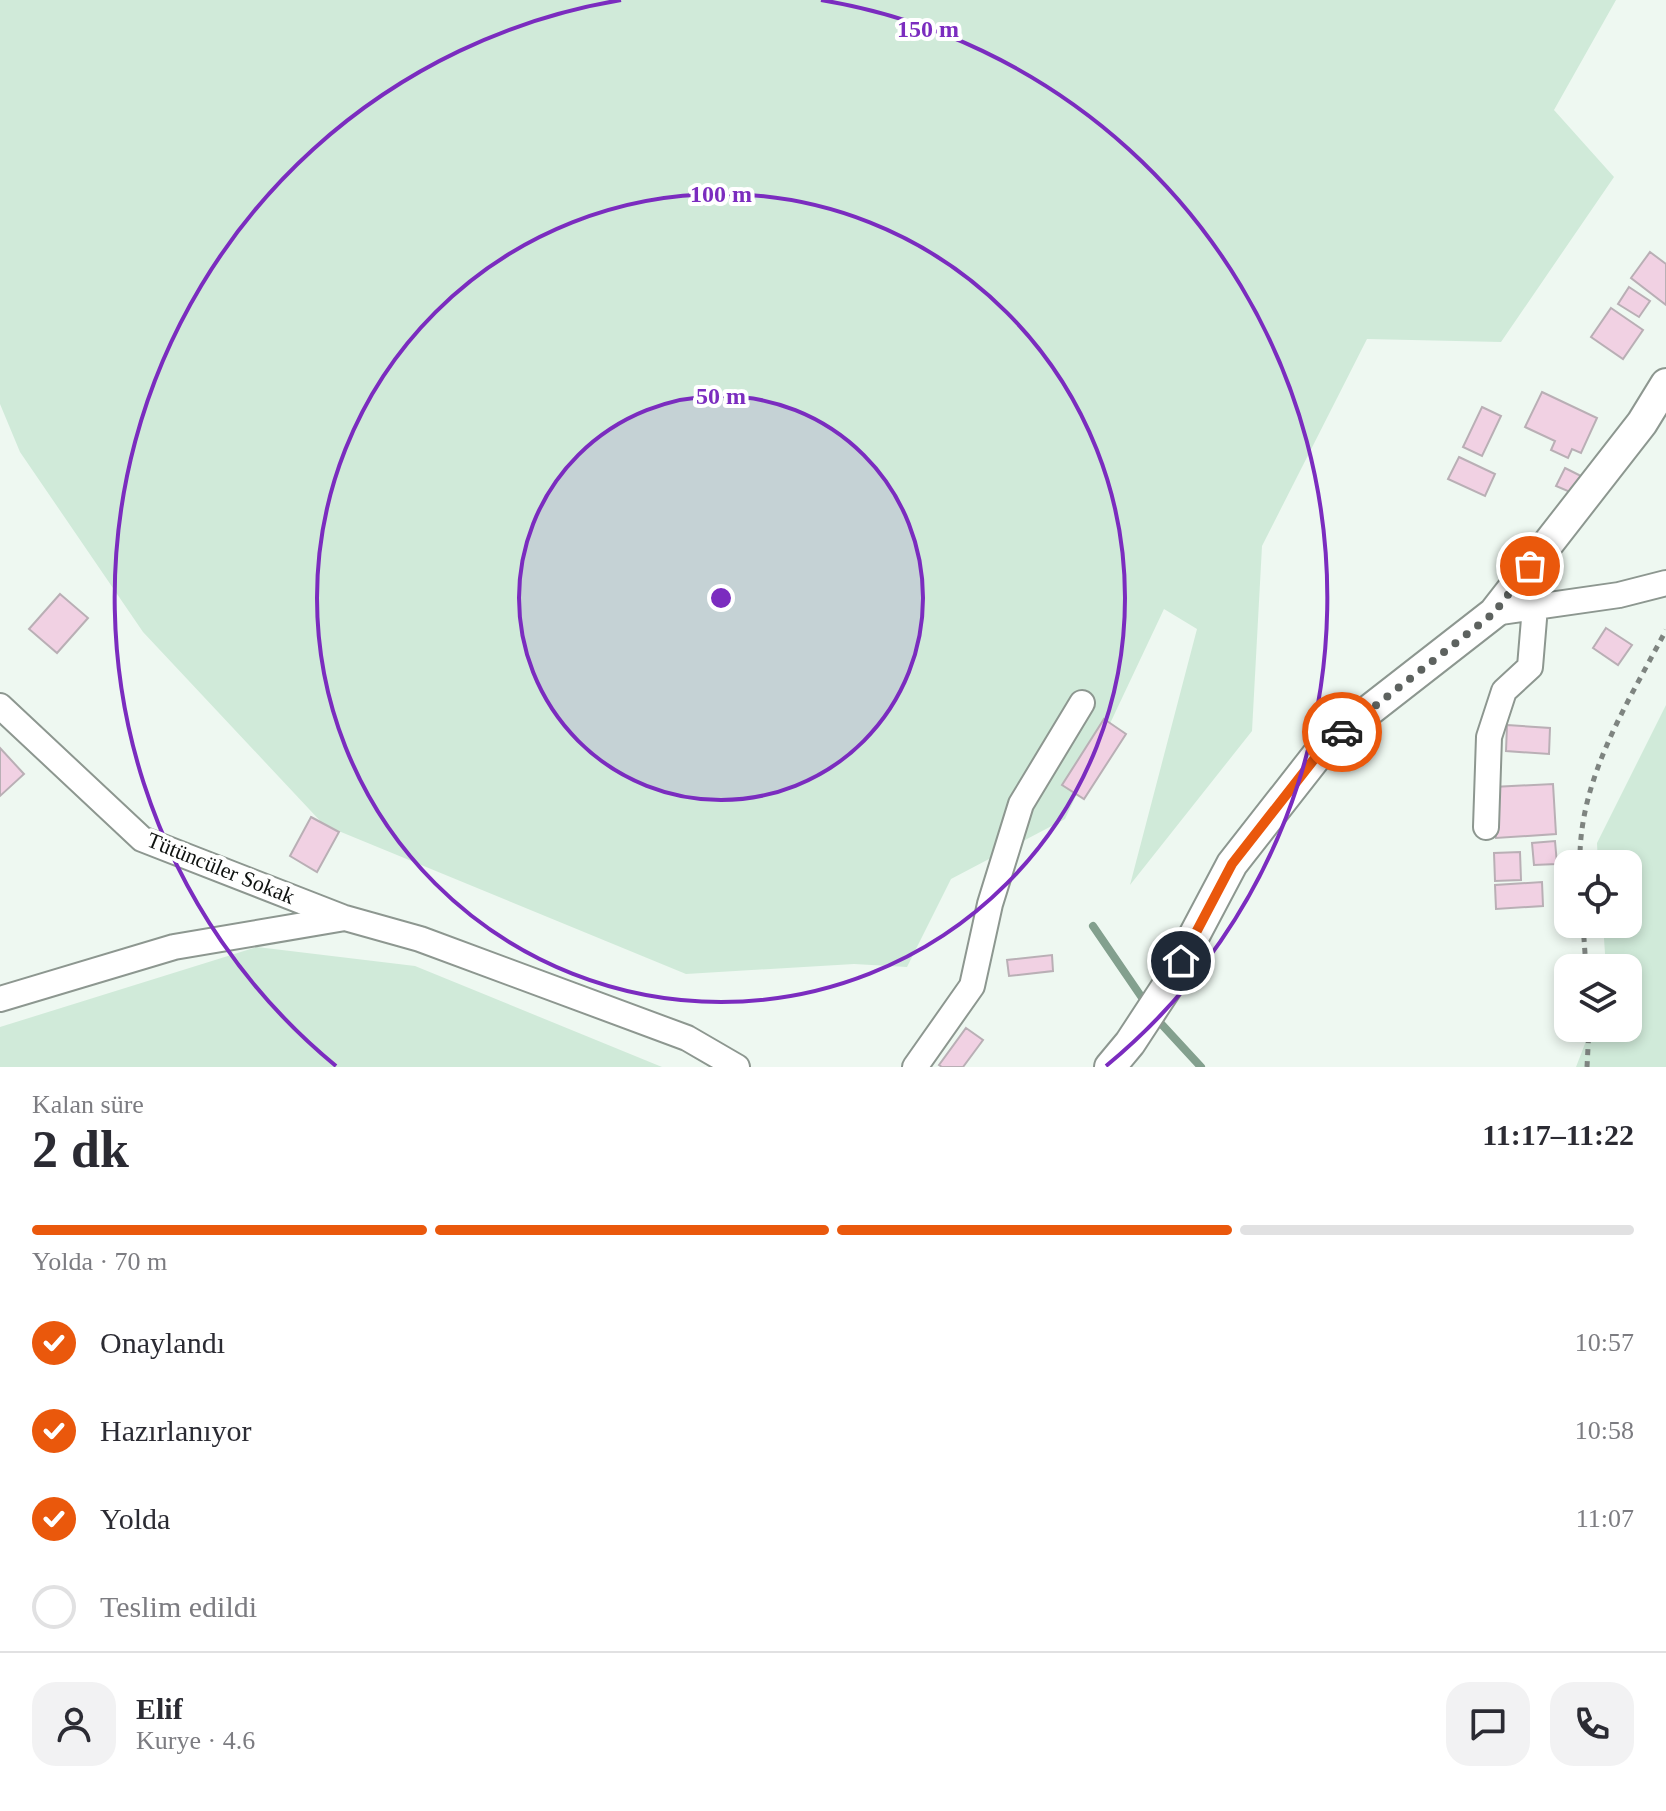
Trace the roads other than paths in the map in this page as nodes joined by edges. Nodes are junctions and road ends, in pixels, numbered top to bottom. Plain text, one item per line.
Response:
1 (1666, 384) edge
2 (1666, 583) edge
3 (1535, 607) junction
4 (1494, 613) junction
5 (1082, 703) dead end
6 (0, 706) edge
7 (1486, 827) dead end
8 (345, 918) junction
9 (0, 999) edge
10 (737, 1067) edge
11 (915, 1067) edge
12 (1110, 1067) edge

1 - 4 street
2 - 3 street
3 - 4 street
3 - 7 street
4 - 12 street
5 - 11 street
6 - 8 street, Tütüncüler Sokak
8 - 9 street
8 - 10 street, Tütüncüler Sokak

